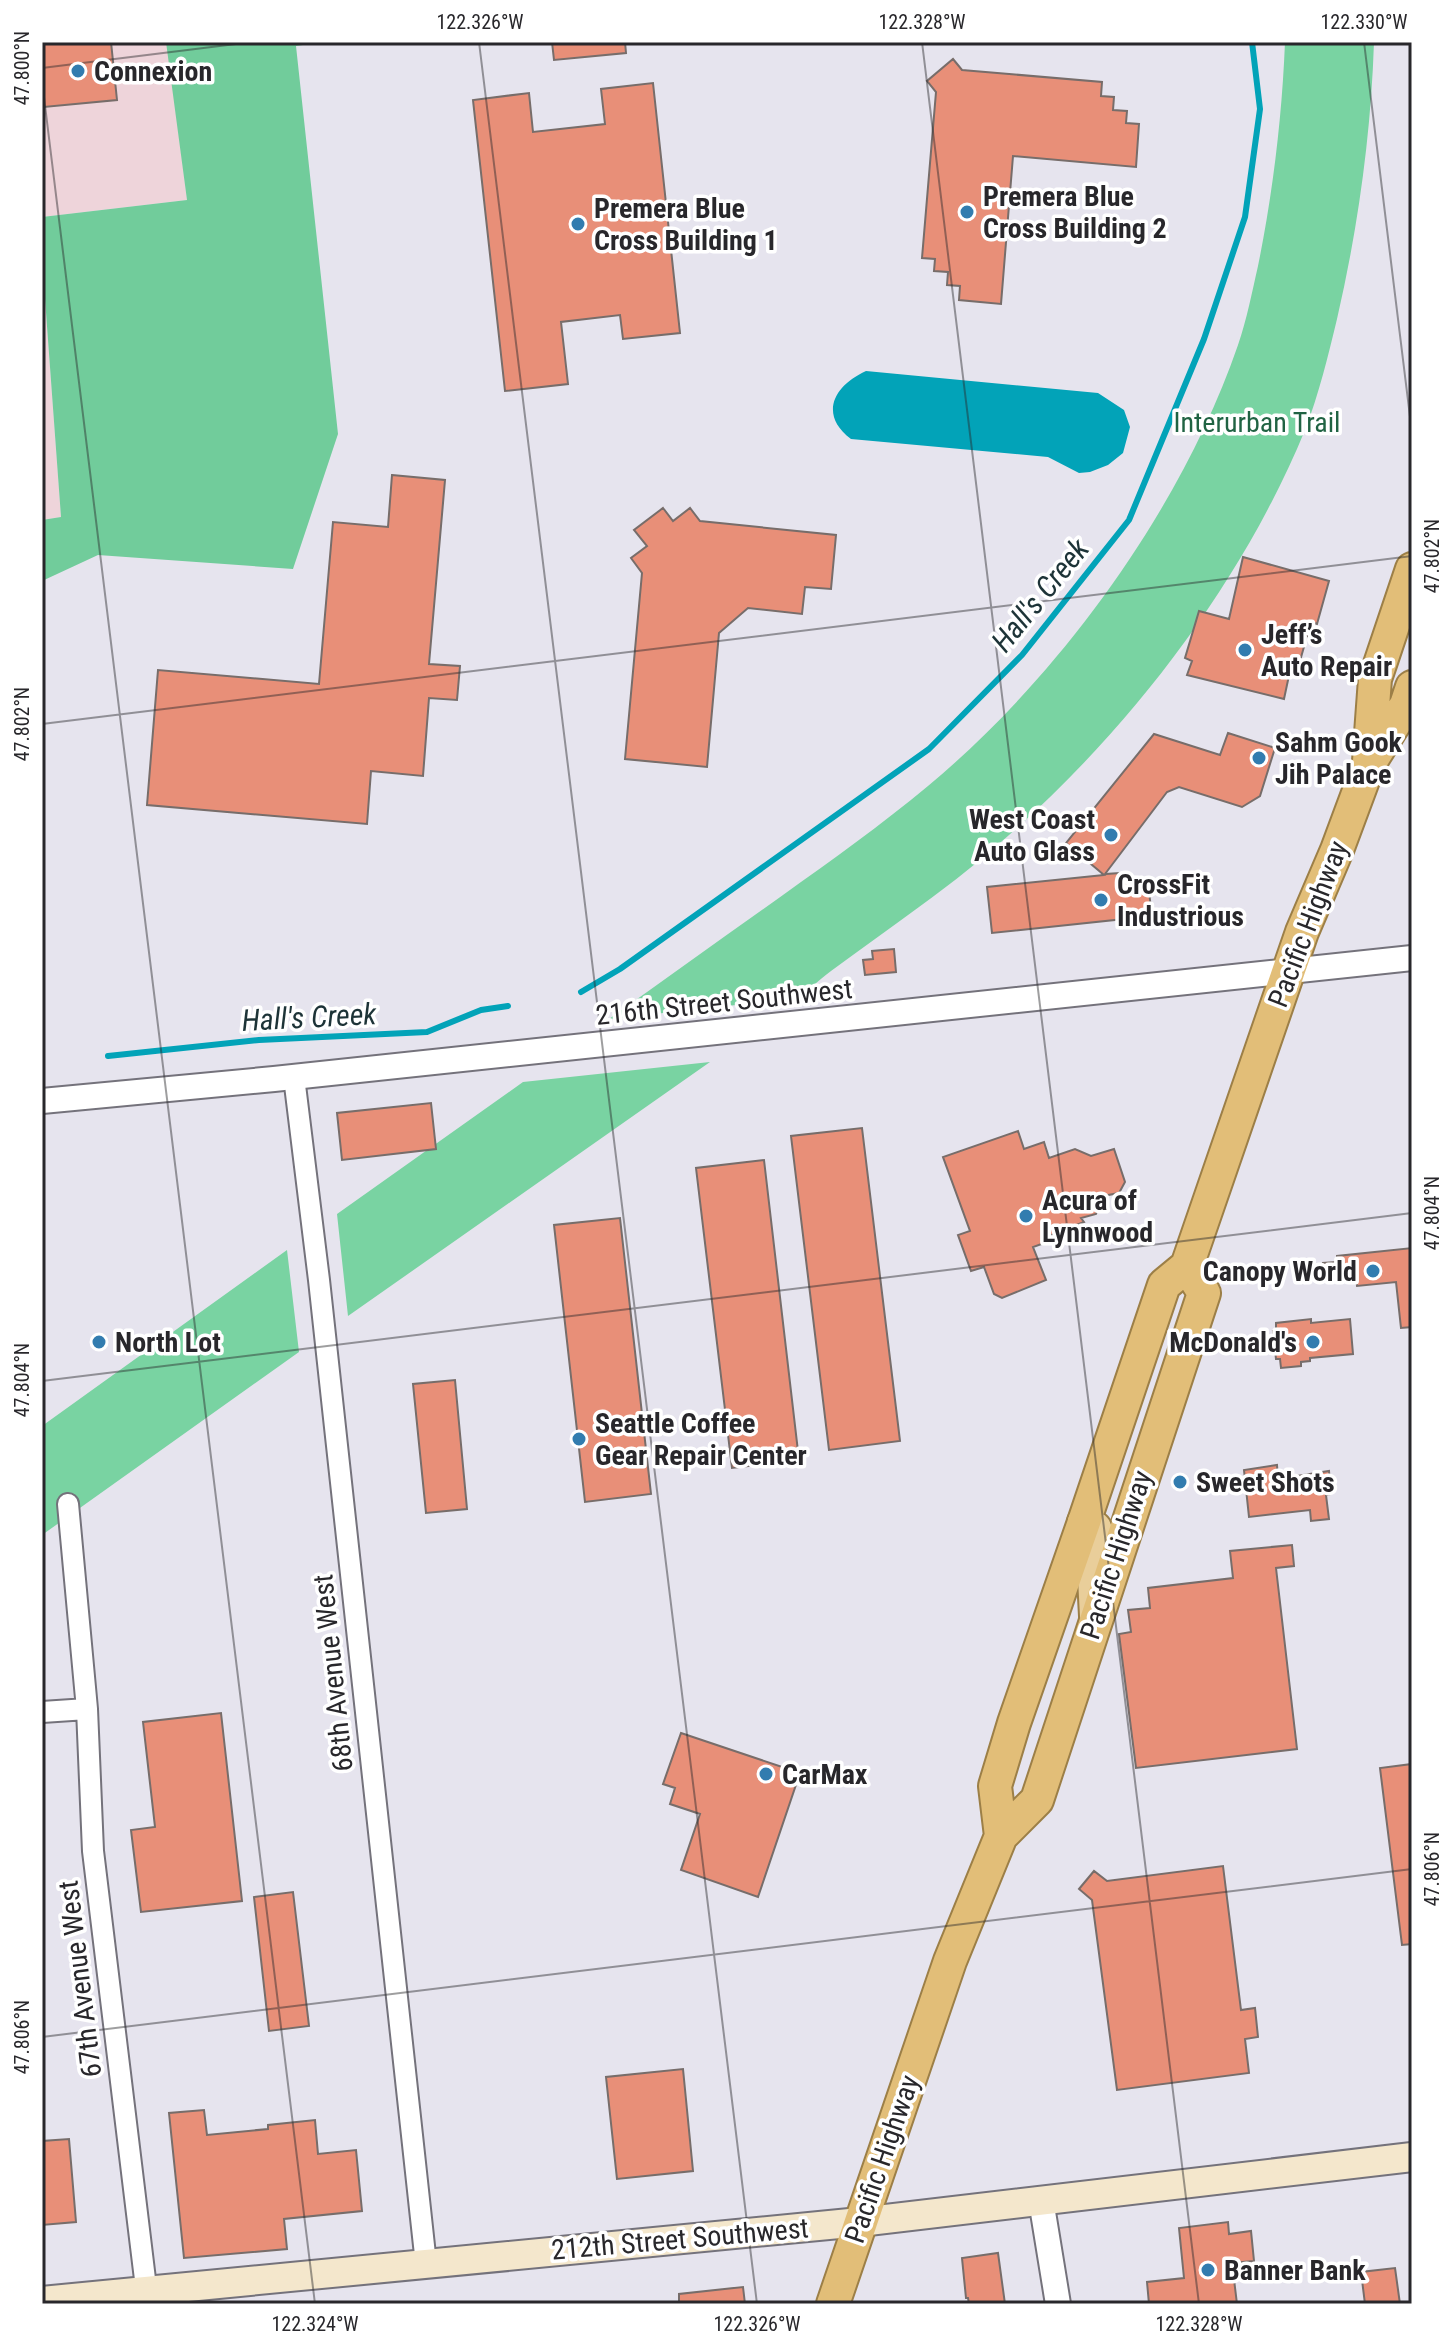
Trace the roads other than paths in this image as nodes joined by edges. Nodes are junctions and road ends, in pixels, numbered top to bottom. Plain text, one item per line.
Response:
1 (1412, 569) edge
2 (1412, 687) edge
3 (1369, 764) junction
4 (1412, 958) edge
5 (1289, 970) junction
6 (294, 1077) junction
7 (42, 1101) edge
8 (1187, 1266) junction
9 (68, 1504) dead end
10 (1084, 1522) junction
11 (1096, 1616) junction
12 (87, 1709) junction
13 (42, 1712) edge
14 (1001, 1836) junction
15 (1412, 2157) edge
16 (1041, 2200) junction
17 (860, 2222) junction
18 (426, 2264) junction
19 (147, 2298) edge
20 (42, 2301) edge
21 (833, 2304) edge
22 (1058, 2304) edge

1 - 3 highway, Pacific Highway
2 - 3 highway, Pacific Highway
3 - 5 highway, Pacific Highway
4 - 5 street, 216th Street Southwest
5 - 6 street, 216th Street Southwest
5 - 8 highway, Pacific Highway
6 - 7 street, 216th Street Southwest
6 - 18 street, 68th Avenue West
8 - 10 highway, Pacific Highway
8 - 11 highway, Pacific Highway
9 - 12 street, 67th Avenue West
10 - 11 main road
10 - 14 highway, Pacific Highway
11 - 14 highway, Pacific Highway
12 - 13 street
12 - 19 street, 67th Avenue West
14 - 17 highway, Pacific Highway
15 - 16 main road, 212th Street Southwest
16 - 17 main road, 212th Street Southwest
16 - 22 street
17 - 18 main road, 212th Street Southwest
17 - 21 highway, Pacific Highway
18 - 19 main road, 212th Street Southwest
19 - 20 main road, 212th Street Southwest

